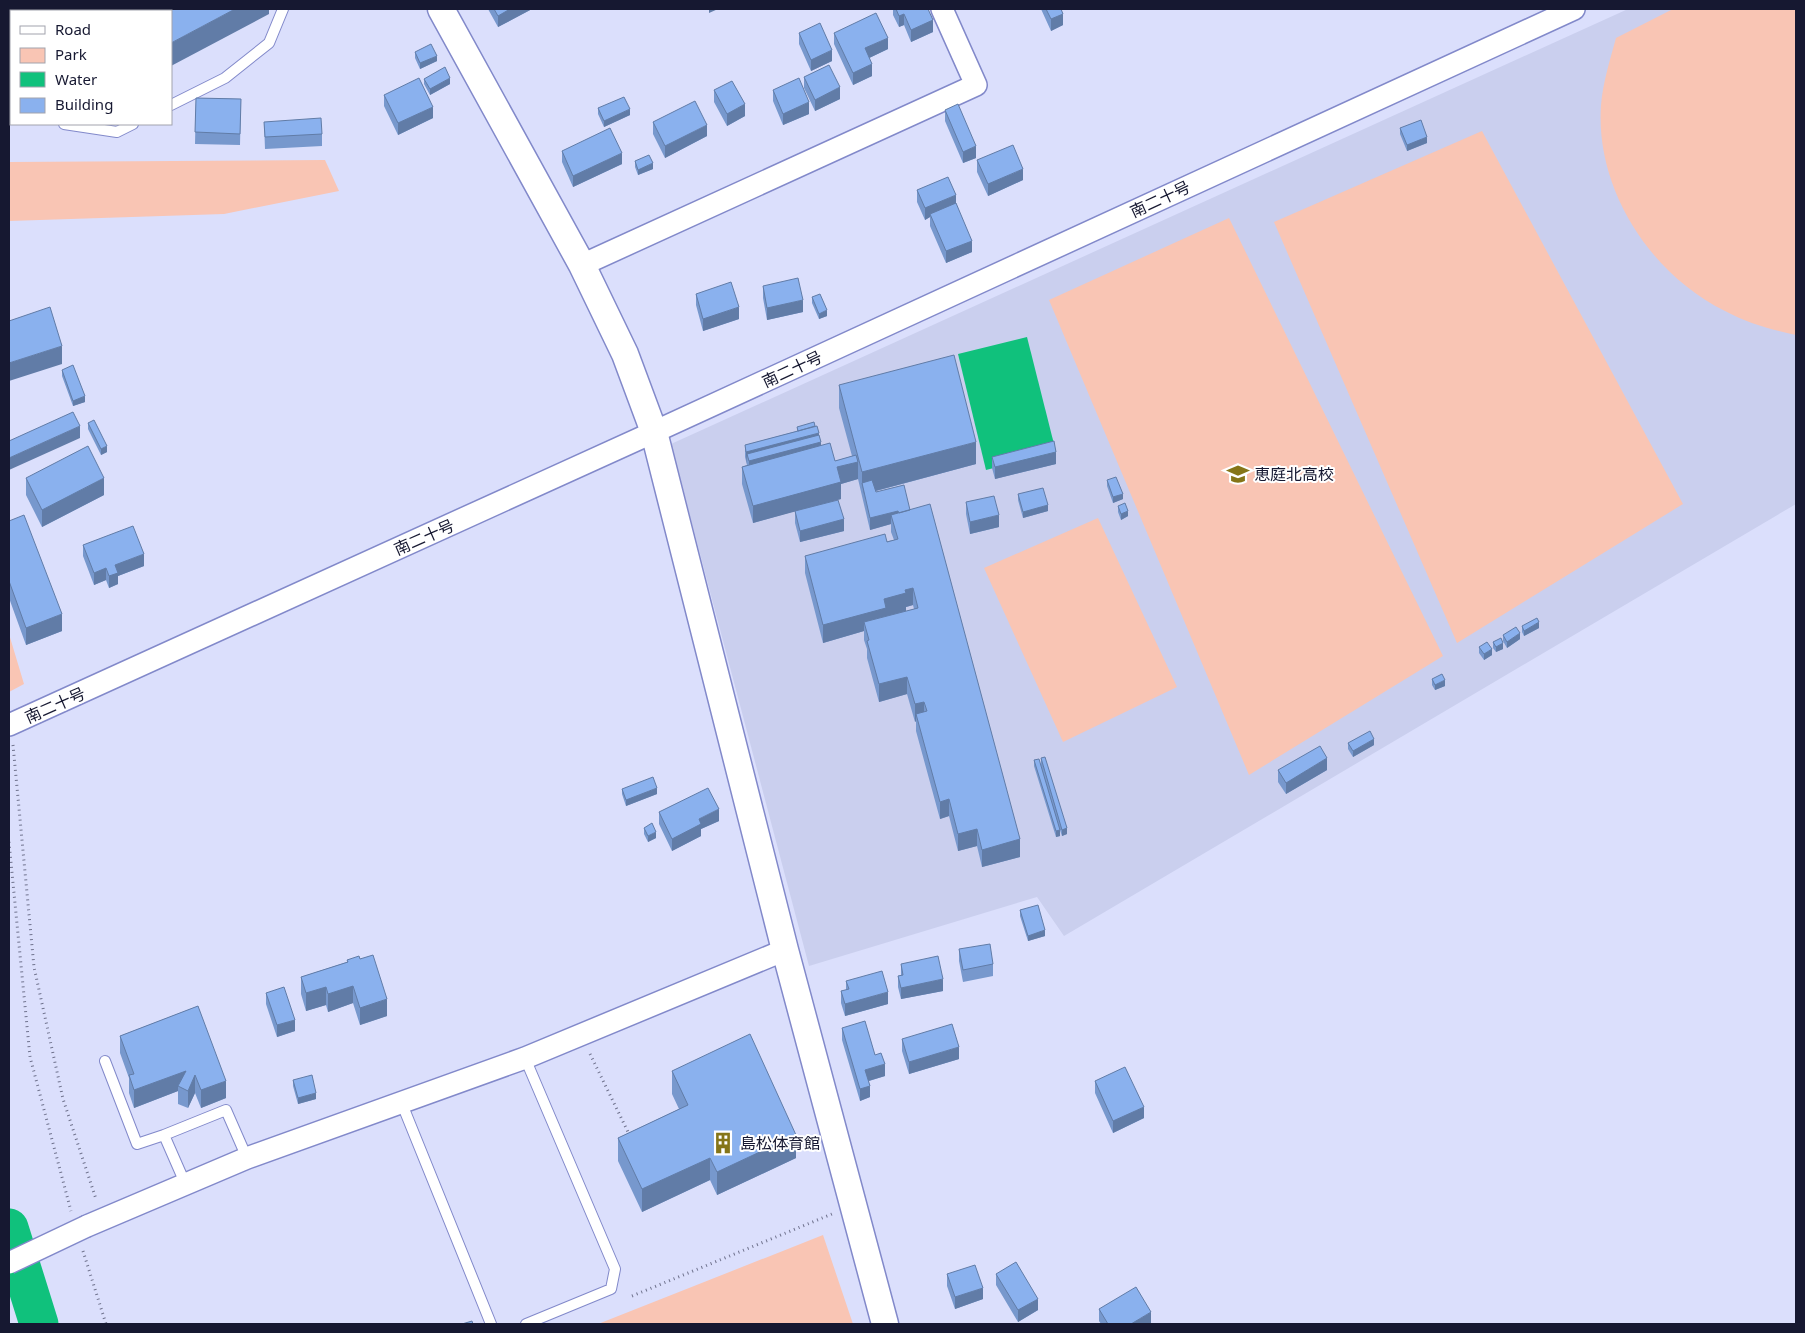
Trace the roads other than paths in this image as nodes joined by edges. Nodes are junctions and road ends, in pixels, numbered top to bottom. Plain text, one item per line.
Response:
1 (283, 9) edge
2 (441, 9) edge
3 (942, 9) edge
4 (1574, 9) edge
5 (172, 104) edge
6 (71, 125) edge
7 (131, 125) edge
8 (582, 265) junction
9 (654, 432) junction
10 (10, 733) edge
11 (785, 950) junction
12 (525, 1058) junction
13 (106, 1060) dead end
14 (402, 1104) junction
15 (164, 1135) junction
16 (247, 1158) junction
17 (185, 1183) junction
18 (9, 1263) edge
19 (491, 1324) edge
20 (526, 1324) edge
21 (885, 1324) edge

1 - 5 lane
2 - 8 street
3 - 8 street
4 - 9 street, 南二十号
6 - 7 lane
8 - 9 street
9 - 10 street, 南二十号
9 - 11 street
11 - 12 street
11 - 21 street
12 - 14 street
12 - 20 lane
13 - 15 lane
14 - 16 street
14 - 19 lane
15 - 16 lane
15 - 17 lane
16 - 17 street
17 - 18 street, bridge

